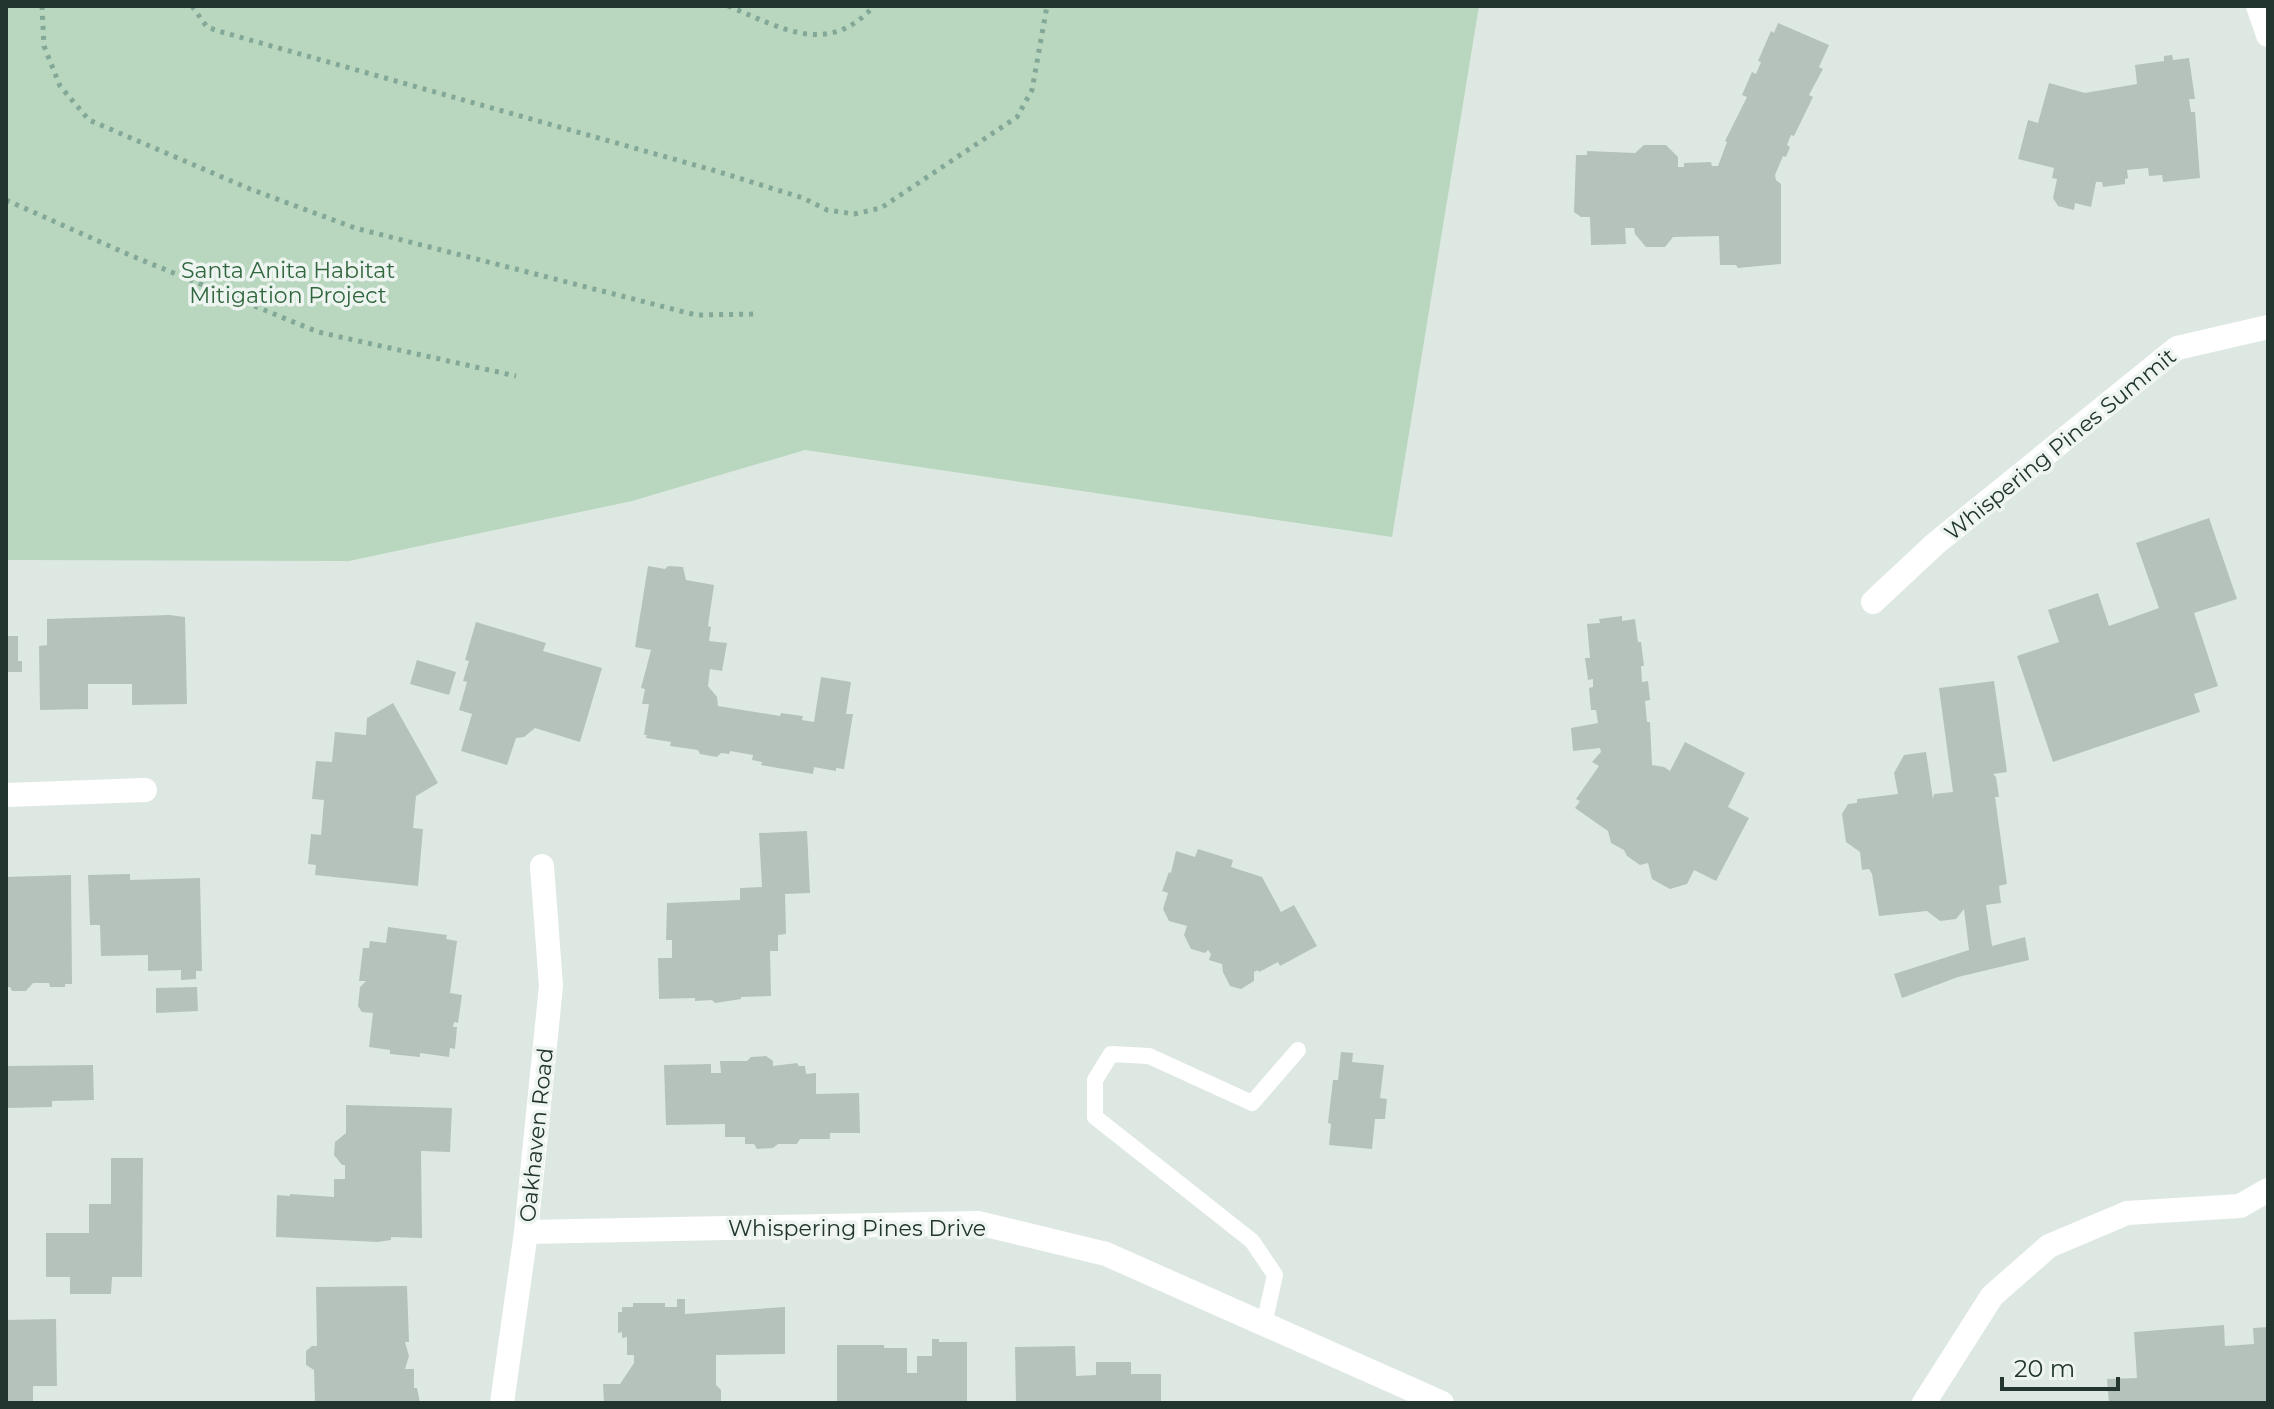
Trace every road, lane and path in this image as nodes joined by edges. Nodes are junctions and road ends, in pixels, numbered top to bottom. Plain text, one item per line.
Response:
1 (42, 6) edge
2 (192, 6) edge
3 (728, 6) edge
4 (874, 6) edge
5 (1047, 6) edge
6 (2258, 6) edge
7 (2268, 35) edge
8 (6, 200) edge
9 (757, 314) dead end
10 (2268, 327) edge
11 (516, 376) dead end
12 (1873, 602) dead end
13 (145, 790) dead end
14 (6, 795) edge
15 (542, 866) dead end
16 (1298, 1050) dead end
17 (2268, 1190) edge
18 (526, 1232) junction
19 (1264, 1324) junction
20 (502, 1403) edge
21 (1442, 1403) edge
22 (1924, 1403) edge

1 - 9 path
2 - 5 path
3 - 4 path
6 - 7 street
8 - 11 path
10 - 12 street, Whispering Pines Summit
13 - 14 street
15 - 18 street, Oakhaven Road
16 - 19 lane
17 - 22 street
18 - 19 street, Whispering Pines Drive
18 - 20 street, Oakhaven Road
19 - 21 street, Whispering Pines Drive

